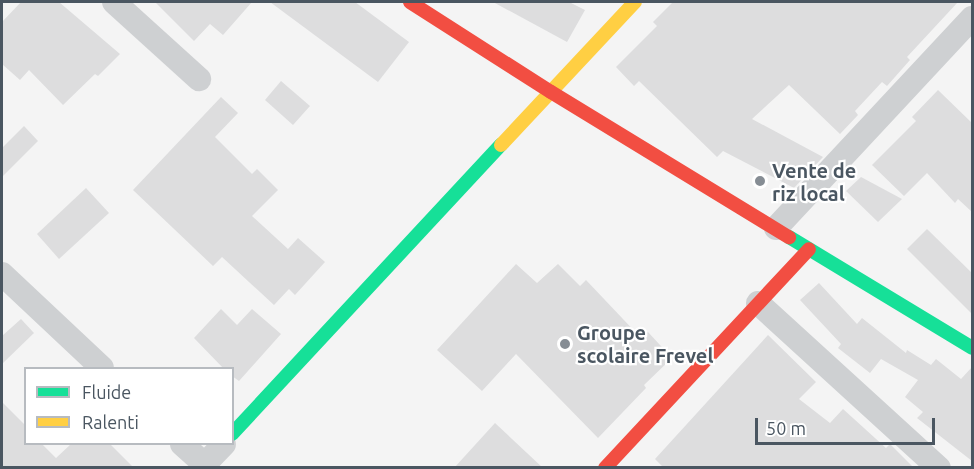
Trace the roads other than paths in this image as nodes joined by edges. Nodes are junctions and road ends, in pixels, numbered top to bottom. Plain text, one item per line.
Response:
1 (114, 2) edge
2 (410, 2) edge
3 (635, 2) edge
4 (972, 18) edge
5 (199, 79) dead end
6 (551, 92) junction
7 (776, 228) junction
8 (809, 249) junction
9 (2, 274) edge
10 (758, 303) junction
11 (969, 339) edge
12 (100, 367) edge
13 (234, 432) edge
14 (183, 445) edge
15 (223, 445) edge
16 (203, 466) edge
17 (610, 466) edge
18 (939, 468) edge

1 - 5 street
2 - 6 street
3 - 6 street
4 - 7 street
6 - 7 street
6 - 13 street
7 - 8 street
8 - 10 street
8 - 11 street
9 - 12 street
10 - 17 street
10 - 18 street
14 - 16 street
15 - 16 street

